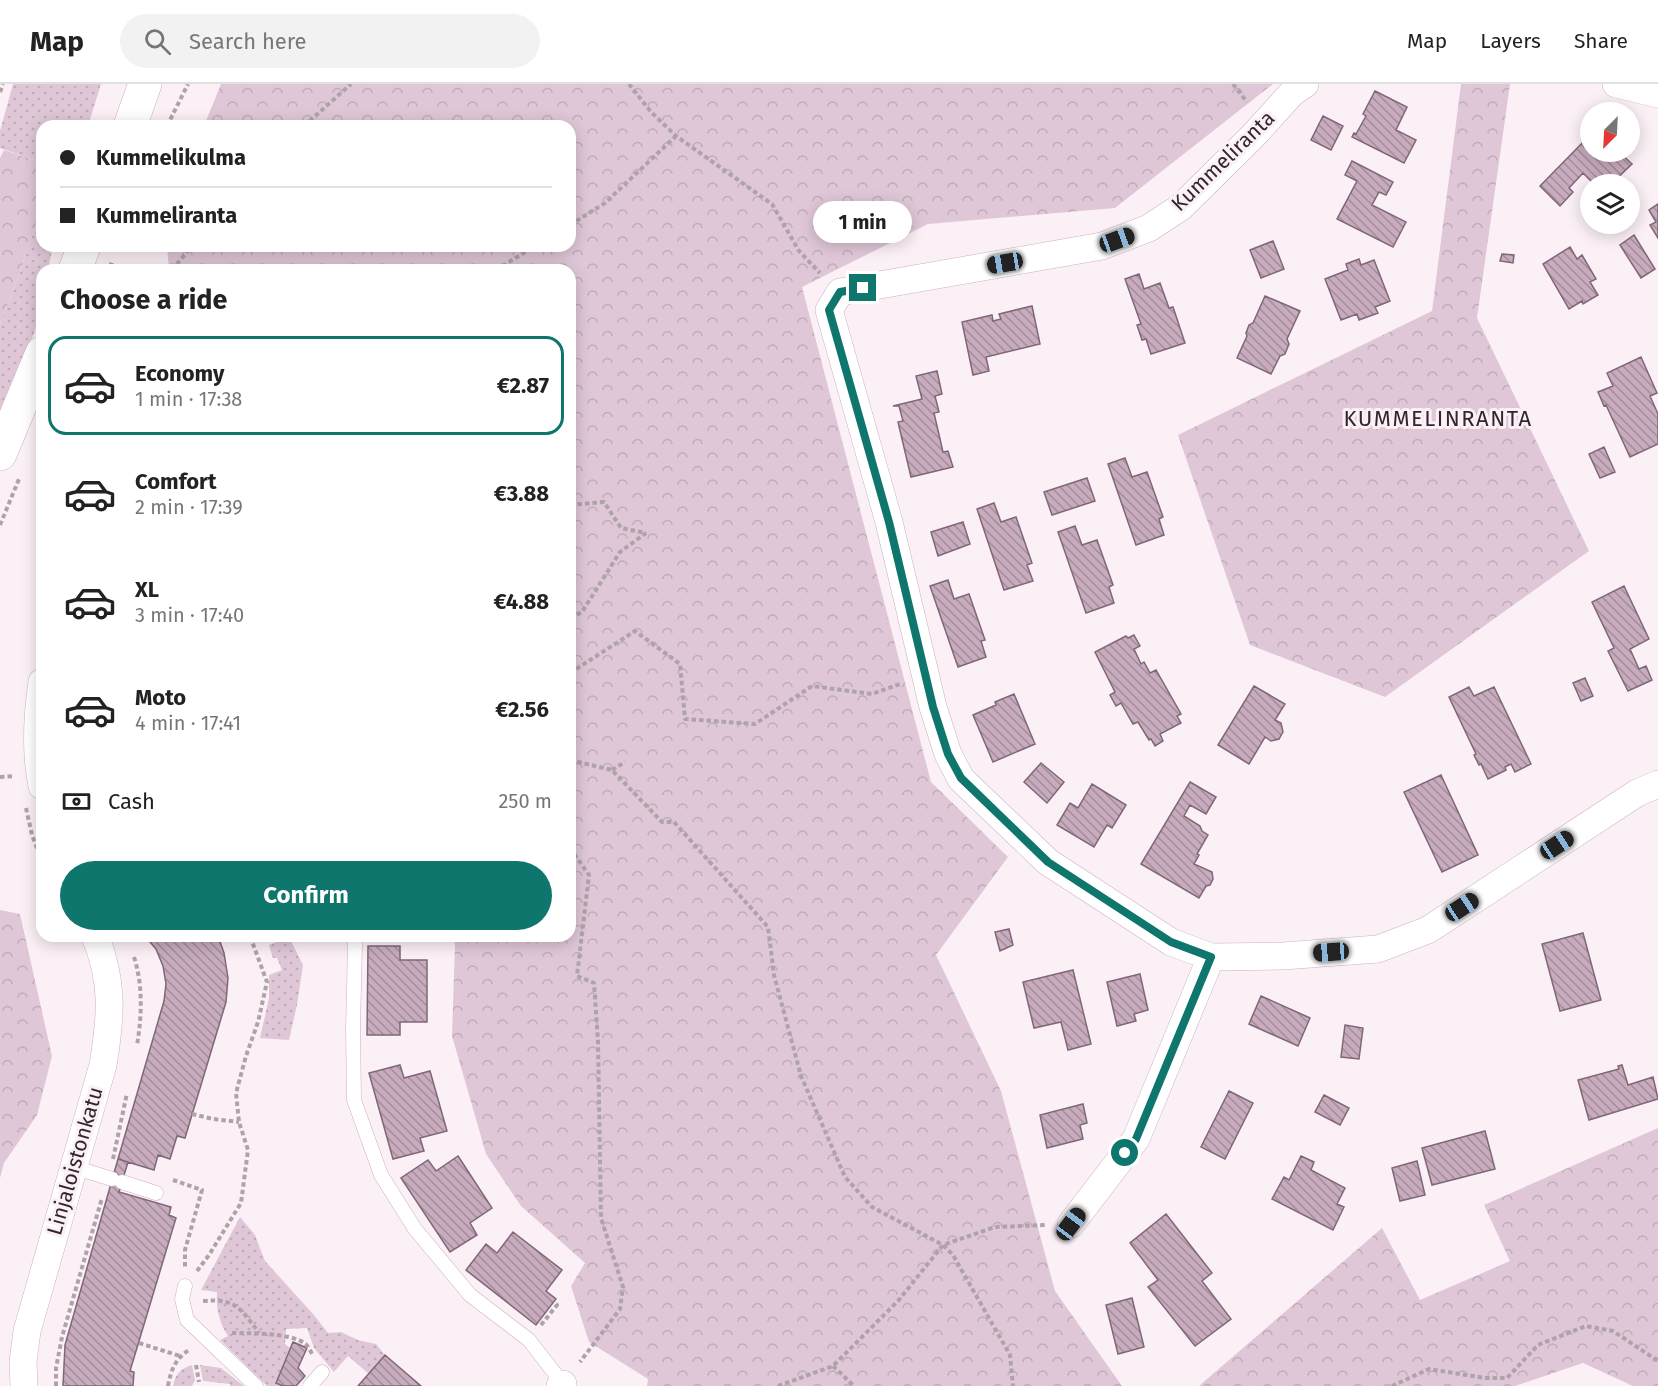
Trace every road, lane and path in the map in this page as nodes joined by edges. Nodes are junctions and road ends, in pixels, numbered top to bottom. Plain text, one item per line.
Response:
1 (3, 84) edge
2 (145, 84) edge
3 (188, 84) edge
4 (351, 84) edge
5 (629, 84) edge
6 (1305, 84) edge
7 (1616, 84) edge
8 (0, 92) edge
9 (1658, 94) edge
10 (132, 120) edge
11 (170, 120) edge
12 (311, 120) edge
13 (676, 136) junction
14 (576, 221) edge
15 (187, 252) edge
16 (525, 252) edge
17 (97, 255) edge
18 (84, 264) edge
19 (115, 264) edge
20 (177, 264) edge
21 (506, 264) edge
22 (834, 301) junction
23 (36, 367) edge
24 (0, 453) edge
25 (576, 504) edge
26 (576, 615) edge
27 (576, 669) edge
28 (925, 675) junction
29 (576, 761) edge
30 (626, 762) dead end
31 (612, 770) junction
32 (1658, 784) edge
33 (34, 796) edge
34 (36, 845) edge
35 (576, 857) edge
36 (97, 942) edge
37 (252, 942) edge
38 (354, 942) edge
39 (1211, 957) junction
40 (192, 1114) dead end
41 (239, 1122) junction
42 (73, 1167) junction
43 (168, 1179) dead end
44 (156, 1193) dead end
45 (1071, 1224) joint
46 (943, 1245) junction
47 (185, 1286) junction
48 (200, 1301) dead end
49 (554, 1303) dead end
50 (260, 1334) junction
51 (206, 1339) junction
52 (530, 1340) junction
53 (139, 1343) dead end
54 (180, 1356) junction
55 (1658, 1361) edge
56 (196, 1365) dead end
57 (833, 1366) junction
58 (322, 1372) joint
59 (199, 1382) dead end
60 (562, 1385) edge
61 (24, 1386) edge
62 (168, 1386) edge
63 (256, 1386) edge
64 (310, 1386) edge
65 (778, 1386) edge
66 (854, 1386) edge
67 (1013, 1386) edge
68 (1392, 1386) edge

1 - 8 path
2 - 10 main road
3 - 11 path
4 - 12 path
5 - 13 path
6 - 22 street, Kummeliranta
7 - 9 street
13 - 14 path
13 - 22 path
15 - 20 path
16 - 21 path
17 - 18 main road
17 - 19 path
22 - 28 street
23 - 24 main road
25 - 26 path
27 - 28 path
28 - 39 street
29 - 31 path
30 - 31 path
31 - 46 path
32 - 39 street
33 - 34 path
35 - 60 path
36 - 42 street, Linjaloistonkatu
37 - 41 path
38 - 52 lane
39 - 45 street
40 - 41 path
41 - 47 path
42 - 44 lane
42 - 61 street, Linjaloistonkatu
43 - 47 path
45 - 46 path
46 - 57 path
46 - 67 path
47 - 51 lane
48 - 50 path
49 - 52 path
50 - 51 path
50 - 58 path
51 - 54 path
51 - 63 lane
52 - 60 lane
53 - 54 path
54 - 62 path
55 - 68 path
56 - 59 path
57 - 65 path
57 - 66 path
58 - 64 lane

